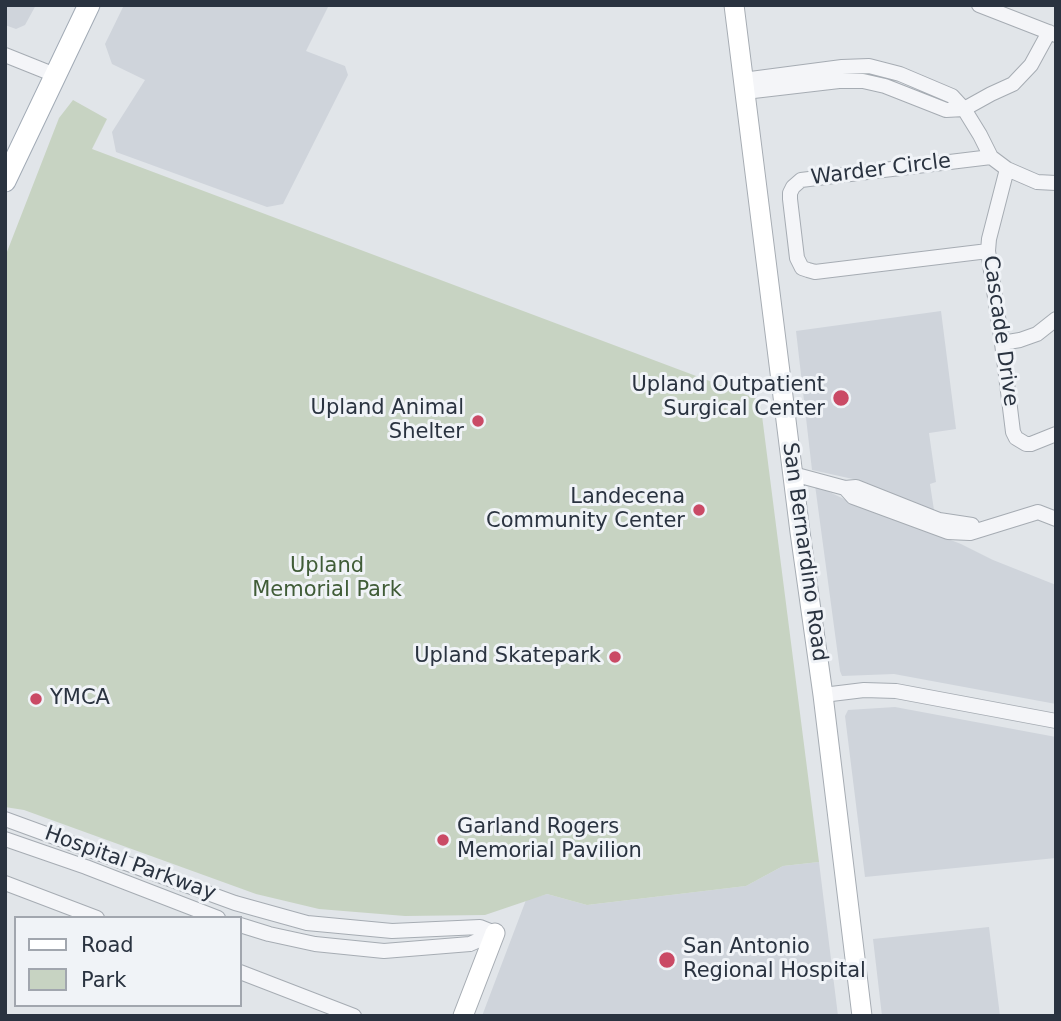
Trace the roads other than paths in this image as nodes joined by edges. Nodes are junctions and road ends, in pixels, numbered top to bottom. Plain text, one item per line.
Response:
1 (89, 5) edge
2 (734, 5) edge
3 (979, 5) edge
4 (1052, 33) edge
5 (5, 55) edge
6 (55, 75) junction
7 (744, 86) junction
8 (964, 108) junction
9 (991, 157) junction
10 (1007, 169) junction
11 (5, 181) edge
12 (1056, 183) edge
13 (988, 251) junction
14 (1056, 319) edge
15 (1002, 343) junction
16 (1056, 434) edge
17 (793, 474) junction
18 (1056, 503) edge
19 (1038, 512) junction
20 (1056, 519) edge
21 (823, 695) junction
22 (1056, 721) edge
23 (5, 819) edge
24 (5, 839) edge
25 (5, 883) edge
26 (92, 916) edge
27 (213, 916) edge
28 (242, 926) edge
29 (495, 933) junction
30 (242, 973) edge
31 (354, 1016) edge
32 (463, 1016) edge
33 (862, 1016) edge

1 - 6 main road
2 - 7 street, San Bernardino Road
3 - 4 street
4 - 8 street
5 - 6 street
6 - 11 main road
7 - 8 street
7 - 17 street, San Bernardino Road
8 - 9 street
9 - 10 street
9 - 13 street, Warder Circle
10 - 12 street
10 - 13 street, Cascade Drive
13 - 15 street, Cascade Drive
14 - 15 street
15 - 16 street, Cascade Drive
17 - 19 street
17 - 21 street, San Bernardino Road
18 - 19 street
19 - 20 street
21 - 22 street
21 - 33 street, San Bernardino Road
23 - 29 street, Hospital Parkway
24 - 27 street, Hospital Parkway
25 - 26 street
28 - 29 street
29 - 32 street
30 - 31 street

